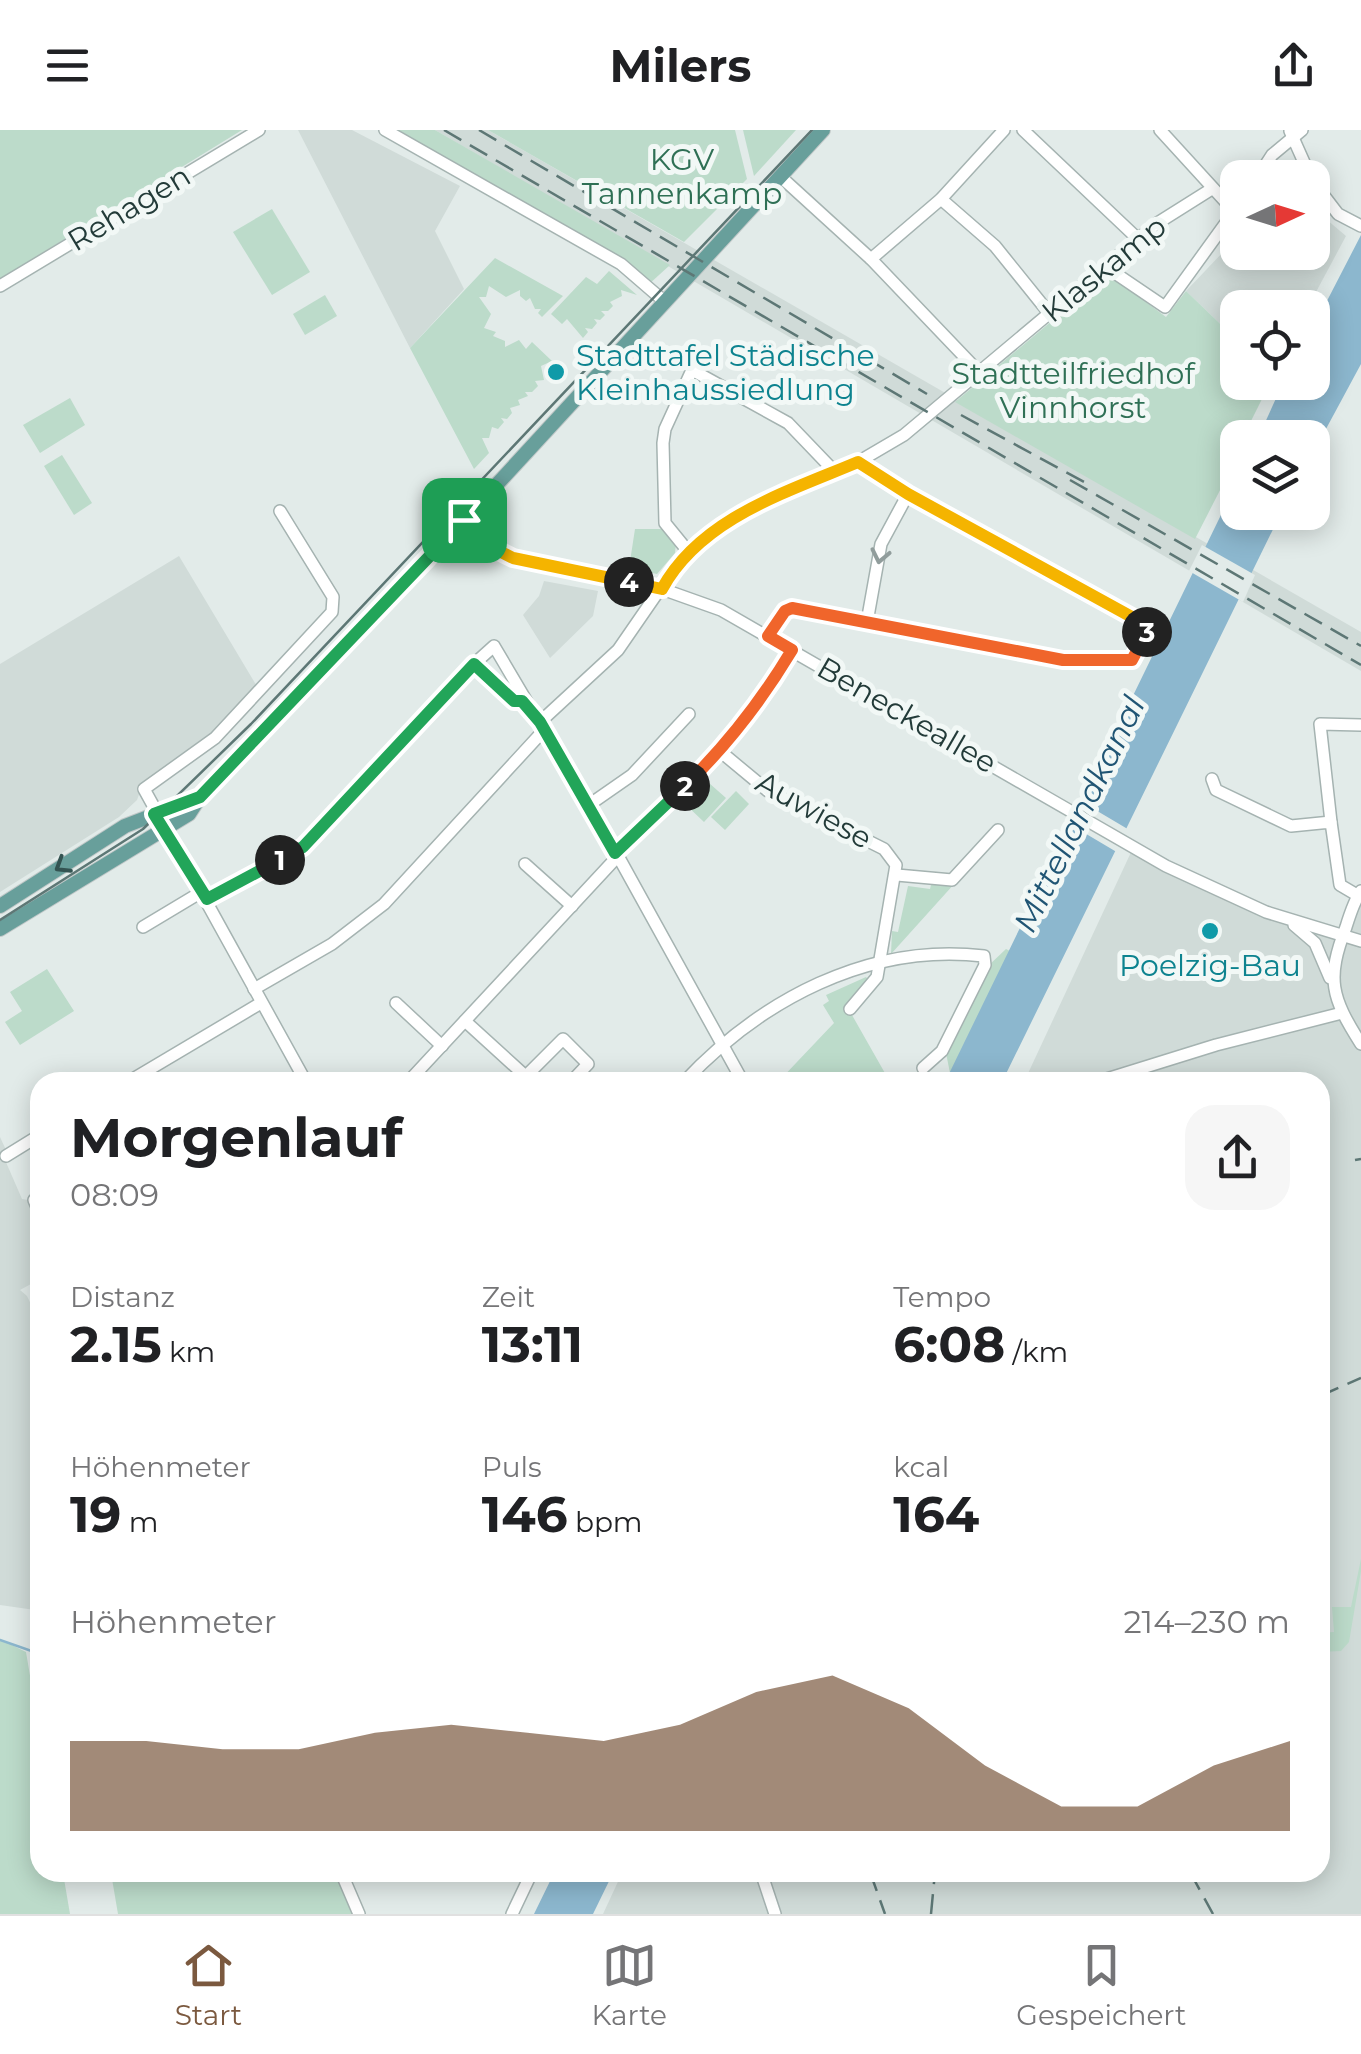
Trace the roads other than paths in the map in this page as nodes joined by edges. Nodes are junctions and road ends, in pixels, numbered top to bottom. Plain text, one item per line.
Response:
1 (259, 130) edge
2 (385, 130) edge
3 (823, 130) edge
4 (1004, 130) edge
5 (1023, 130) edge
6 (1160, 130) edge
7 (1294, 132) edge
8 (1271, 160) edge
9 (1305, 160) edge
10 (780, 177) junction
11 (1210, 190) junction
12 (1220, 197) edge
13 (941, 199) junction
14 (1330, 205) edge
15 (1359, 225) edge
16 (1220, 231) edge
17 (1138, 239) junction
18 (872, 258) junction
19 (1106, 267) junction
20 (0, 286) edge
21 (665, 302) junction
22 (1050, 313) junction
23 (979, 372) junction
24 (858, 462) junction
25 (835, 472) junction
26 (908, 494) junction
27 (280, 511) dead end
28 (464, 520) junction
29 (687, 550) junction
30 (662, 589) junction
31 (867, 622) junction
32 (768, 636) junction
33 (792, 650) junction
34 (474, 664) junction
35 (518, 701) junction
36 (690, 714) dead end
37 (1361, 725) edge
38 (542, 726) junction
39 (721, 752) junction
40 (1212, 778) dead end
41 (200, 797) junction
42 (586, 807) junction
43 (154, 814) junction
44 (1331, 822) junction
45 (998, 830) dead end
46 (166, 832) junction
47 (616, 854) junction
48 (525, 864) dead end
49 (897, 874) junction
50 (1359, 893) edge
51 (205, 895) junction
52 (0, 906) edge
53 (572, 906) junction
54 (1286, 920) junction
55 (143, 926) dead end
56 (0, 930) edge
57 (1342, 937) junction
58 (1361, 941) edge
59 (880, 964) junction
60 (254, 988) junction
61 (1333, 988) junction
62 (261, 1003) junction
63 (396, 1003) dead end
64 (850, 1010) dead end
65 (1342, 1013) junction
66 (466, 1021) junction
67 (721, 1042) junction
68 (1361, 1044) edge
69 (442, 1046) junction
70 (923, 1068) dead end
71 (145, 1072) edge
72 (300, 1072) edge
73 (417, 1072) edge
74 (521, 1072) edge
75 (535, 1072) edge
76 (580, 1072) edge
77 (693, 1072) edge
78 (738, 1072) edge
79 (1129, 1072) edge
80 (30, 1142) edge
81 (6, 1156) dead end
82 (345, 1882) edge
83 (527, 1882) edge
84 (764, 1882) edge
85 (360, 1914) edge
86 (512, 1914) edge
87 (774, 1914) edge

1 - 20 street, Rehagen
2 - 21 street
3 - 10 main road
4 - 13 street
5 - 17 street
6 - 11 street
7 - 8 street
7 - 9 street
10 - 18 street
10 - 21 main road
11 - 12 street
11 - 17 street, Klaskamp
13 - 18 street
13 - 22 street
14 - 15 street
16 - 19 street
17 - 19 street, Klaskamp
18 - 23 street
19 - 22 street, Klaskamp
21 - 28 main road
22 - 23 street, Klaskamp
23 - 24 street, Klaskamp
24 - 25 street, Klaskamp
24 - 26 street
25 - 29 street, Klaskamp
25 - 29 street
26 -> 31 street
26 - 31 street
27 - 43 street
28 - 30 street, Beneckeallee
28 - 41 main road
29 - 30 street, Klaskamp
30 - 32 street, Beneckeallee
30 - 38 street, Klaskamp
31 - 32 street
32 - 33 street, Beneckeallee
33 - 39 street
33 - 54 street, Beneckeallee
34 - 35 street
34 - 35 street
34 - 51 street
35 - 38 street
36 - 42 street
37 - 44 street
38 - 42 street
38 - 60 street, Klaskamp
39 - 47 street
39 - 49 street, Auwiese
40 - 44 street
41 - 43 main road
41 - 46 main road
42 - 47 street
43 - 46 street
43 -> 52 main road
44 - 50 street
45 - 49 street, Auwiese
46 - 51 street
46 - 56 main road
47 - 53 street
47 - 67 street
48 - 53 street
49 - 59 street, Auwiese
50 - 57 street
51 - 55 street
51 - 60 street
53 - 66 street
54 - 57 street, Beneckeallee
54 - 61 street, Beneckeallee
57 - 58 street, Beneckeallee
57 - 61 street
59 - 64 street, Auwiese
59 - 67 street
59 - 70 street
60 - 62 street
61 - 65 street, Beneckeallee
62 - 71 street
62 - 72 street
63 - 69 street
65 - 68 street, Beneckeallee
65 - 79 street
66 - 69 street
66 - 74 street
67 - 77 street
67 - 78 street
69 - 73 street
75 - 76 street
80 - 81 street
82 - 85 street
83 - 86 street
84 - 87 street

